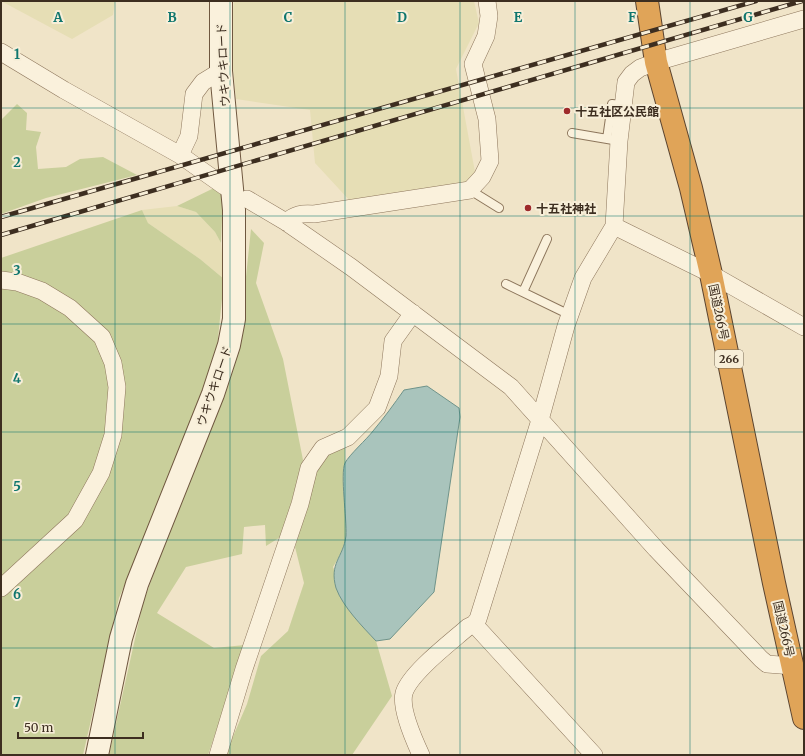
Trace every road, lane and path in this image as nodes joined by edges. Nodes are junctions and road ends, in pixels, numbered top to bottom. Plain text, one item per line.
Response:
1 (221, 1) edge
2 (487, 1) edge
3 (647, 1) edge
4 (804, 19) edge
5 (1, 52) edge
6 (656, 62) junction
7 (221, 71) junction
8 (572, 133) dead end
9 (613, 140) junction
10 (180, 155) junction
11 (224, 186) dead end
12 (470, 190) junction
13 (246, 199) dead end
14 (499, 208) dead end
15 (286, 222) junction
16 (614, 226) junction
17 (547, 239) dead end
18 (711, 274) junction
19 (1, 280) edge
20 (506, 284) dead end
21 (522, 292) junction
22 (413, 313) junction
23 (570, 315) junction
24 (804, 327) edge
25 (540, 420) junction
26 (1, 588) edge
27 (474, 624) junction
28 (793, 666) junction
29 (804, 718) edge
30 (97, 755) edge
31 (218, 755) edge
32 (421, 755) edge
33 (594, 755) edge

1 - 7 street, ウキウキロード
2 - 12 street
3 - 6 highway, 国道266号 / 266
4 - 6 street
5 - 10 street
6 - 9 street
6 - 18 highway, 国道266号 / 266
7 - 10 street
7 - 30 street, ウキウキロード
8 - 9 lane
9 - 16 street
10 - 11 street
12 - 14 lane
12 - 15 street
13 - 15 street
15 - 22 street
16 - 18 street
16 - 23 street
17 - 21 lane
18 - 24 street
18 - 28 highway, 国道266号 / 266
19 - 26 street
20 - 21 lane
21 - 23 lane
22 - 25 street
22 - 31 street
23 - 25 street
25 - 27 street
25 - 28 street
27 - 32 street
27 - 33 street
28 - 29 highway, 国道266号 / 266

